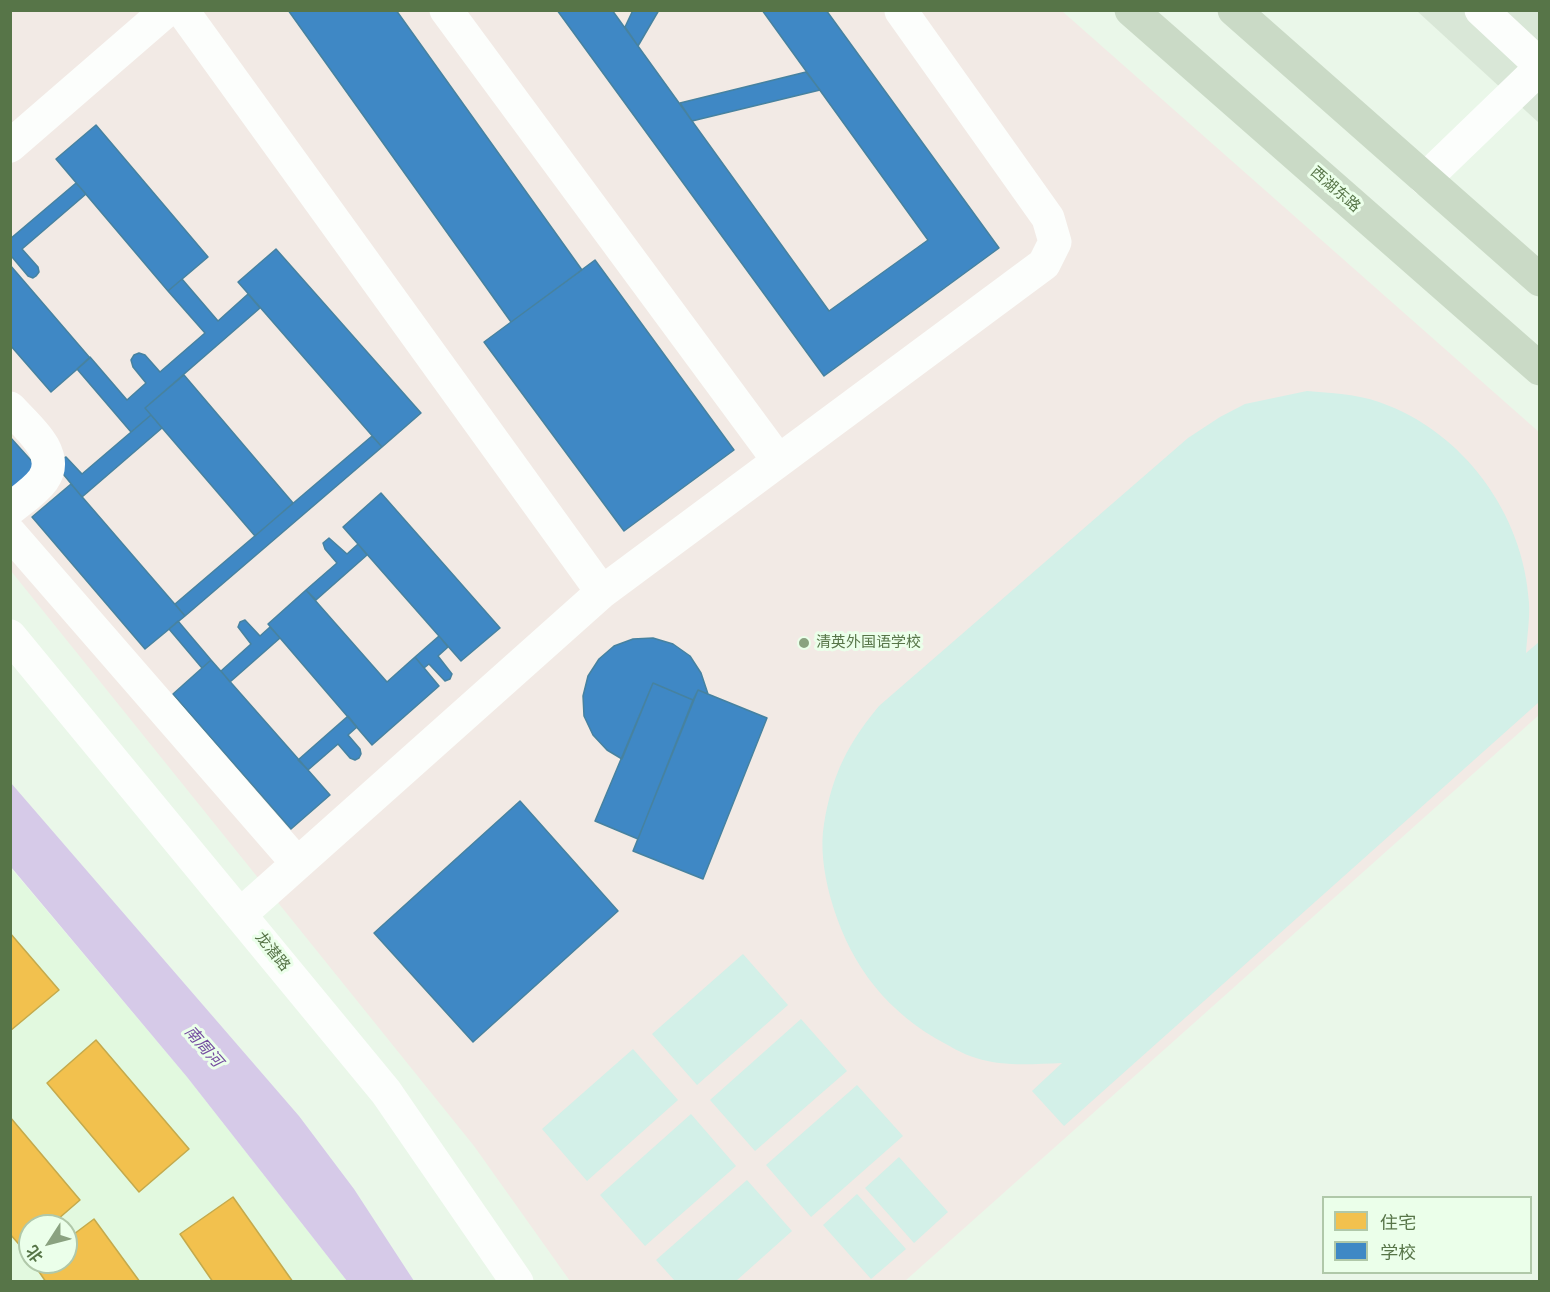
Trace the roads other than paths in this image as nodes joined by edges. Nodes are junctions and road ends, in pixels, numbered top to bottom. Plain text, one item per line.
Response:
1 (167, 10) edge
2 (182, 10) edge
3 (446, 10) edge
4 (1131, 10) edge
5 (1234, 10) edge
6 (1481, 10) edge
7 (901, 11) edge
8 (1539, 66) edge
9 (10, 146) edge
10 (1425, 179) junction
11 (1539, 280) edge
12 (1539, 369) edge
13 (10, 408) edge
14 (775, 456) dead end
15 (10, 508) edge
16 (10, 533) edge
17 (602, 592) junction
18 (10, 636) edge
19 (297, 863) junction
20 (241, 914) junction
21 (517, 1281) edge

1 - 9 street
2 - 17 street
3 - 14 street
4 - 12 main road, 西湖东路
5 - 10 main road
6 - 8 street
7 - 17 street
8 - 10 street
10 - 11 main road
13 - 15 street
16 - 19 street
17 - 19 street
18 - 20 street, 龙潜路
19 - 20 street
20 - 21 street, 龙潜路

